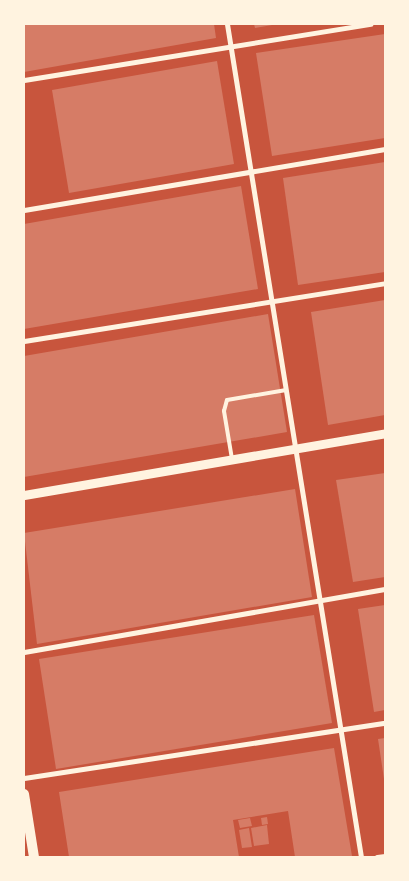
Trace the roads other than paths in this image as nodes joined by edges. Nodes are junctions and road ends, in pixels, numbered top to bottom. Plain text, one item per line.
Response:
1 (227, 24) edge
2 (371, 24) edge
3 (231, 47) junction
4 (24, 80) edge
5 (385, 149) edge
6 (251, 172) junction
7 (24, 210) edge
8 (385, 283) edge
9 (272, 301) junction
10 (24, 341) edge
11 (286, 390) junction
12 (385, 433) edge
13 (295, 448) junction
14 (232, 459) junction
15 (24, 495) edge
16 (385, 589) edge
17 (320, 599) junction
18 (24, 652) edge
19 (385, 723) edge
20 (340, 730) junction
21 (24, 778) edge
22 (24, 794) edge
23 (385, 856) edge
24 (34, 857) edge
25 (361, 857) edge
26 (377, 857) edge

1 - 3 street
2 - 3 street
3 - 4 street
3 - 6 street
5 - 6 street
6 - 7 street
6 - 9 street
8 - 9 street
9 - 10 street
9 - 11 street
11 - 13 street
11 - 14 lane
12 - 13 street
13 - 14 street
13 - 17 street
14 - 15 street
16 - 17 street
17 - 18 street
17 - 20 street
19 - 20 street
20 - 21 street
20 - 25 street
22 - 24 main road
23 - 26 street

